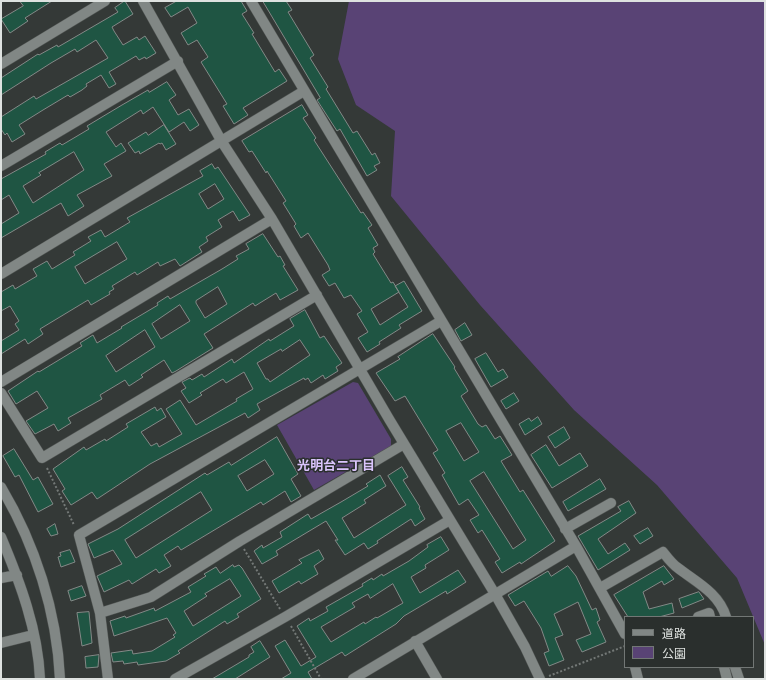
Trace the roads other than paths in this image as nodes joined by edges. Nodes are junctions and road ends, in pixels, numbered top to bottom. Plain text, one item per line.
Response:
1 (105, 1) edge
2 (143, 1) edge
3 (251, 1) edge
4 (178, 61) junction
5 (1, 64) edge
6 (304, 91) junction
7 (222, 142) junction
8 (1, 166) edge
9 (272, 219) junction
10 (1, 274) edge
11 (317, 295) junction
12 (441, 321) junction
13 (360, 368) junction
14 (1, 382) edge
15 (1, 393) edge
16 (404, 444) junction
17 (1, 487) edge
18 (611, 503) dead end
19 (450, 520) junction
20 (565, 529) junction
21 (1, 537) edge
22 (576, 546) junction
23 (17, 574) junction
24 (1, 578) edge
25 (600, 588) junction
26 (495, 594) junction
27 (100, 613) junction
28 (700, 616) edge
29 (710, 616) edge
30 (725, 616) edge
31 (624, 632) edge
32 (33, 635) junction
33 (415, 641) junction
34 (1, 643) edge
35 (635, 668) edge
36 (724, 668) edge
37 (735, 668) edge
38 (40, 679) edge
39 (60, 679) edge
40 (108, 679) edge
41 (175, 679) edge
42 (353, 679) edge
43 (437, 679) edge
44 (540, 679) edge
45 (638, 679) edge
46 (727, 679) edge
47 (739, 679) edge

1 - 5 street
2 - 4 street
3 - 6 street
4 - 7 street
4 - 8 street
6 - 7 street
6 - 12 street
7 - 9 street
7 - 10 street
9 - 11 street
9 - 14 street
11 - 13 street
11 - 15 street
12 - 13 street
12 - 20 street
13 - 16 street
13 - 27 street
16 - 19 street
16 - 27 street
17 - 39 street
18 - 20 street
19 - 26 street
19 - 41 street
20 - 22 street
21 - 23 street
22 - 25 street
22 - 26 street
23 - 24 street
23 - 32 street
25 - 30 street
25 - 31 street
26 - 33 street
26 - 44 street
27 - 40 street
28 - 29 street
32 - 34 street
32 - 38 street
33 - 42 street
33 - 43 street
35 - 45 street
36 - 46 street
37 - 47 street

